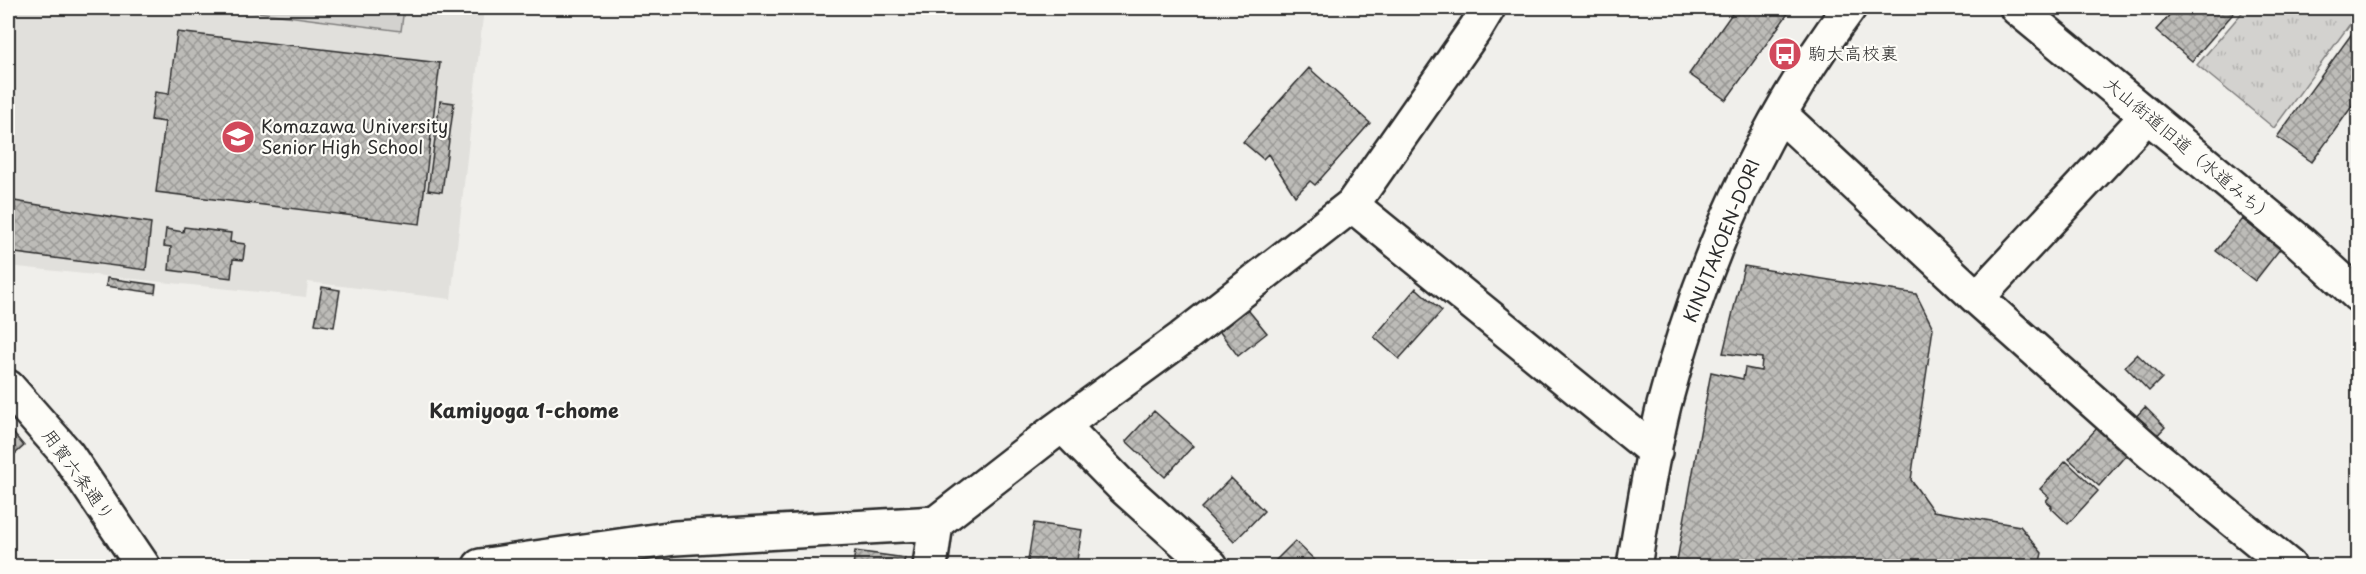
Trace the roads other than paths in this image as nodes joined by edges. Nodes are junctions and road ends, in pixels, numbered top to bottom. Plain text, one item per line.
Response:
1 (1488, 8) edge
2 (1849, 8) edge
3 (2018, 8) edge
4 (1780, 114) junction
5 (2147, 116) junction
6 (1352, 206) junction
7 (2358, 295) edge
8 (1977, 298) junction
9 (8, 387) edge
10 (1063, 426) junction
11 (1654, 452) junction
12 (936, 523) junction
13 (143, 567) edge
14 (480, 567) edge
15 (930, 567) edge
16 (1210, 567) edge
17 (1634, 567) edge
18 (2289, 567) edge

1 - 6 street
2 - 4 street, KINUTAKOEN-DORI
3 - 5 street, 大山街道旧道（水道みち）
4 - 8 street
4 - 11 street, KINUTAKOEN-DORI
5 - 7 street, 大山街道旧道（水道みち）
5 - 8 street
6 - 10 street
6 - 11 street
8 - 18 street
9 - 13 street, 用賀六条通り
10 - 12 street
10 - 16 street
11 - 17 street, KINUTAKOEN-DORI
12 - 14 street
12 - 15 street

